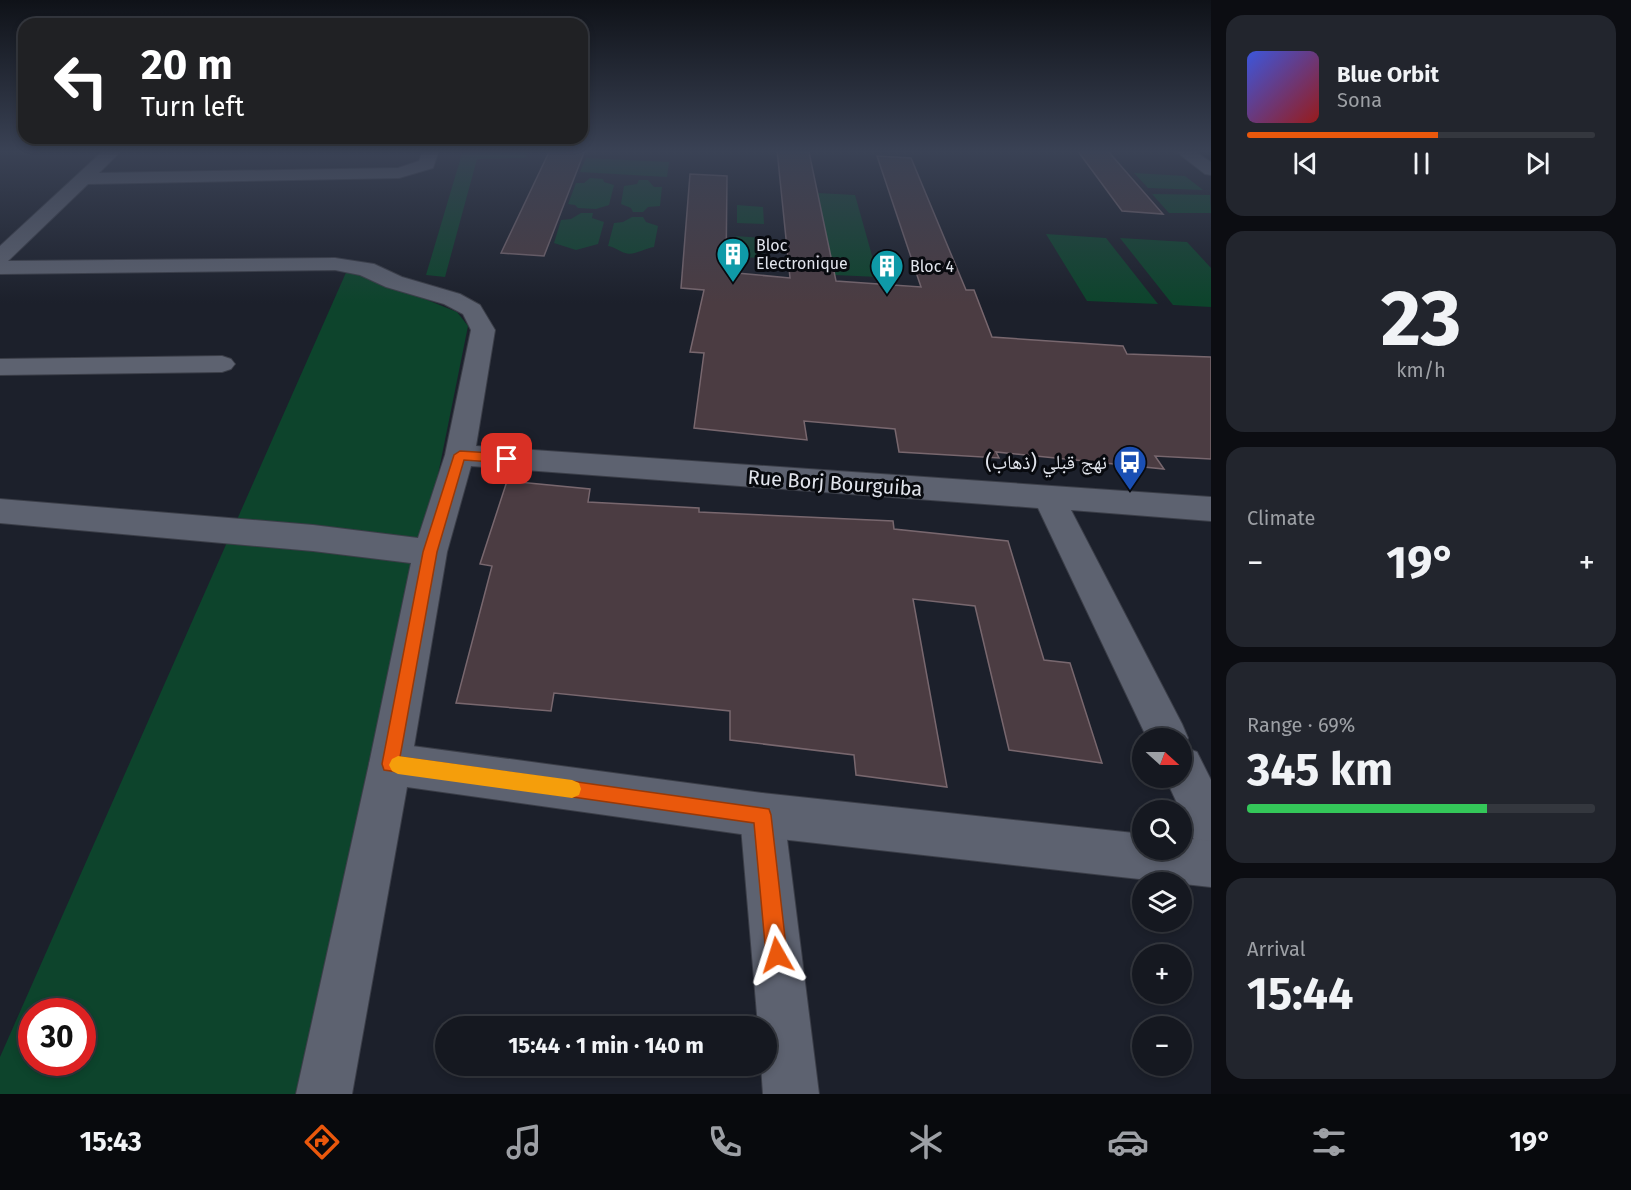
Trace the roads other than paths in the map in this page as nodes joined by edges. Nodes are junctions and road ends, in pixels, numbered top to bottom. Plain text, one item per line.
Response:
1 (60, 201) edge
2 (0, 257) edge
3 (0, 268) edge
4 (222, 364) dead end
5 (0, 367) edge
6 (460, 455) junction
7 (1049, 498) junction
8 (1211, 509) edge
9 (0, 511) edge
10 (430, 552) junction
11 (1163, 728) edge
12 (390, 764) junction
13 (1192, 787) edge
14 (762, 815) junction
15 (1211, 826) edge
16 (1211, 864) edge
17 (324, 1094) edge
18 (791, 1094) edge

1 - 2 street
3 - 6 street
4 - 5 street
6 - 7 street, Rue Borj Bourguiba
6 - 10 street
7 - 8 street, Rue Borj Bourguiba
7 - 11 street
9 - 10 street
10 - 12 street
12 - 14 street
12 - 17 street
13 - 15 street
14 - 16 street
14 - 18 street

